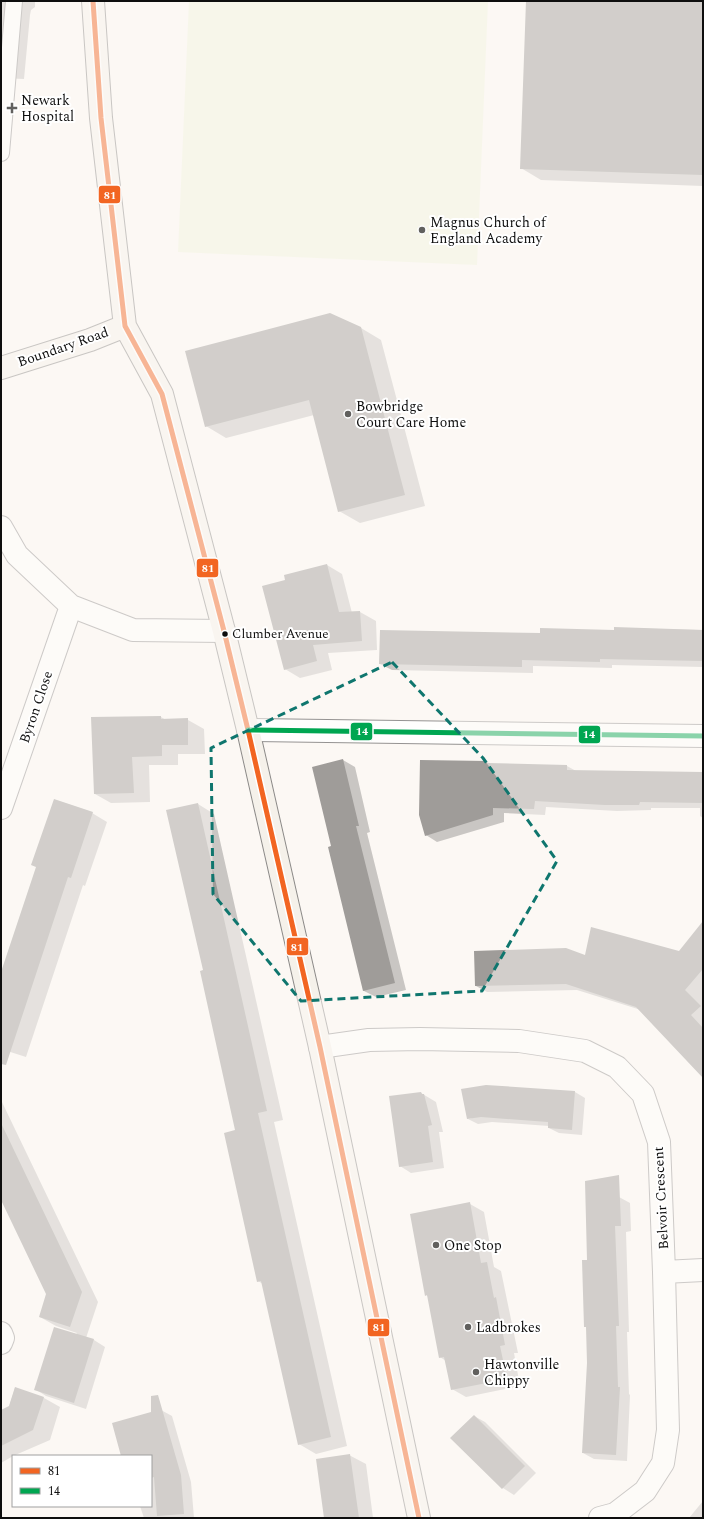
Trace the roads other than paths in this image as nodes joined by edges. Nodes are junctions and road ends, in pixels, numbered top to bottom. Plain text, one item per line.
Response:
1 (14, 1) edge
2 (93, 1) edge
3 (1, 153) edge
4 (125, 326) junction
5 (1, 368) edge
6 (1, 527) edge
7 (71, 606) junction
8 (224, 631) junction
9 (248, 730) junction
10 (703, 736) edge
11 (1, 808) edge
12 (320, 1047) junction
13 (703, 1270) edge
14 (664, 1272) junction
15 (1, 1333) edge
16 (1, 1343) edge
17 (419, 1518) edge
18 (600, 1518) edge

1 - 3 lane
2 - 4 street
4 - 5 street, Boundary Road
4 - 8 street
6 - 7 street
7 - 8 street
7 - 11 street, Byron Close
8 - 9 street
9 - 10 street
9 - 12 street
12 - 14 street, Belvoir Crescent
12 - 17 street
13 - 14 street
14 - 18 street, Belvoir Crescent
15 - 16 street

